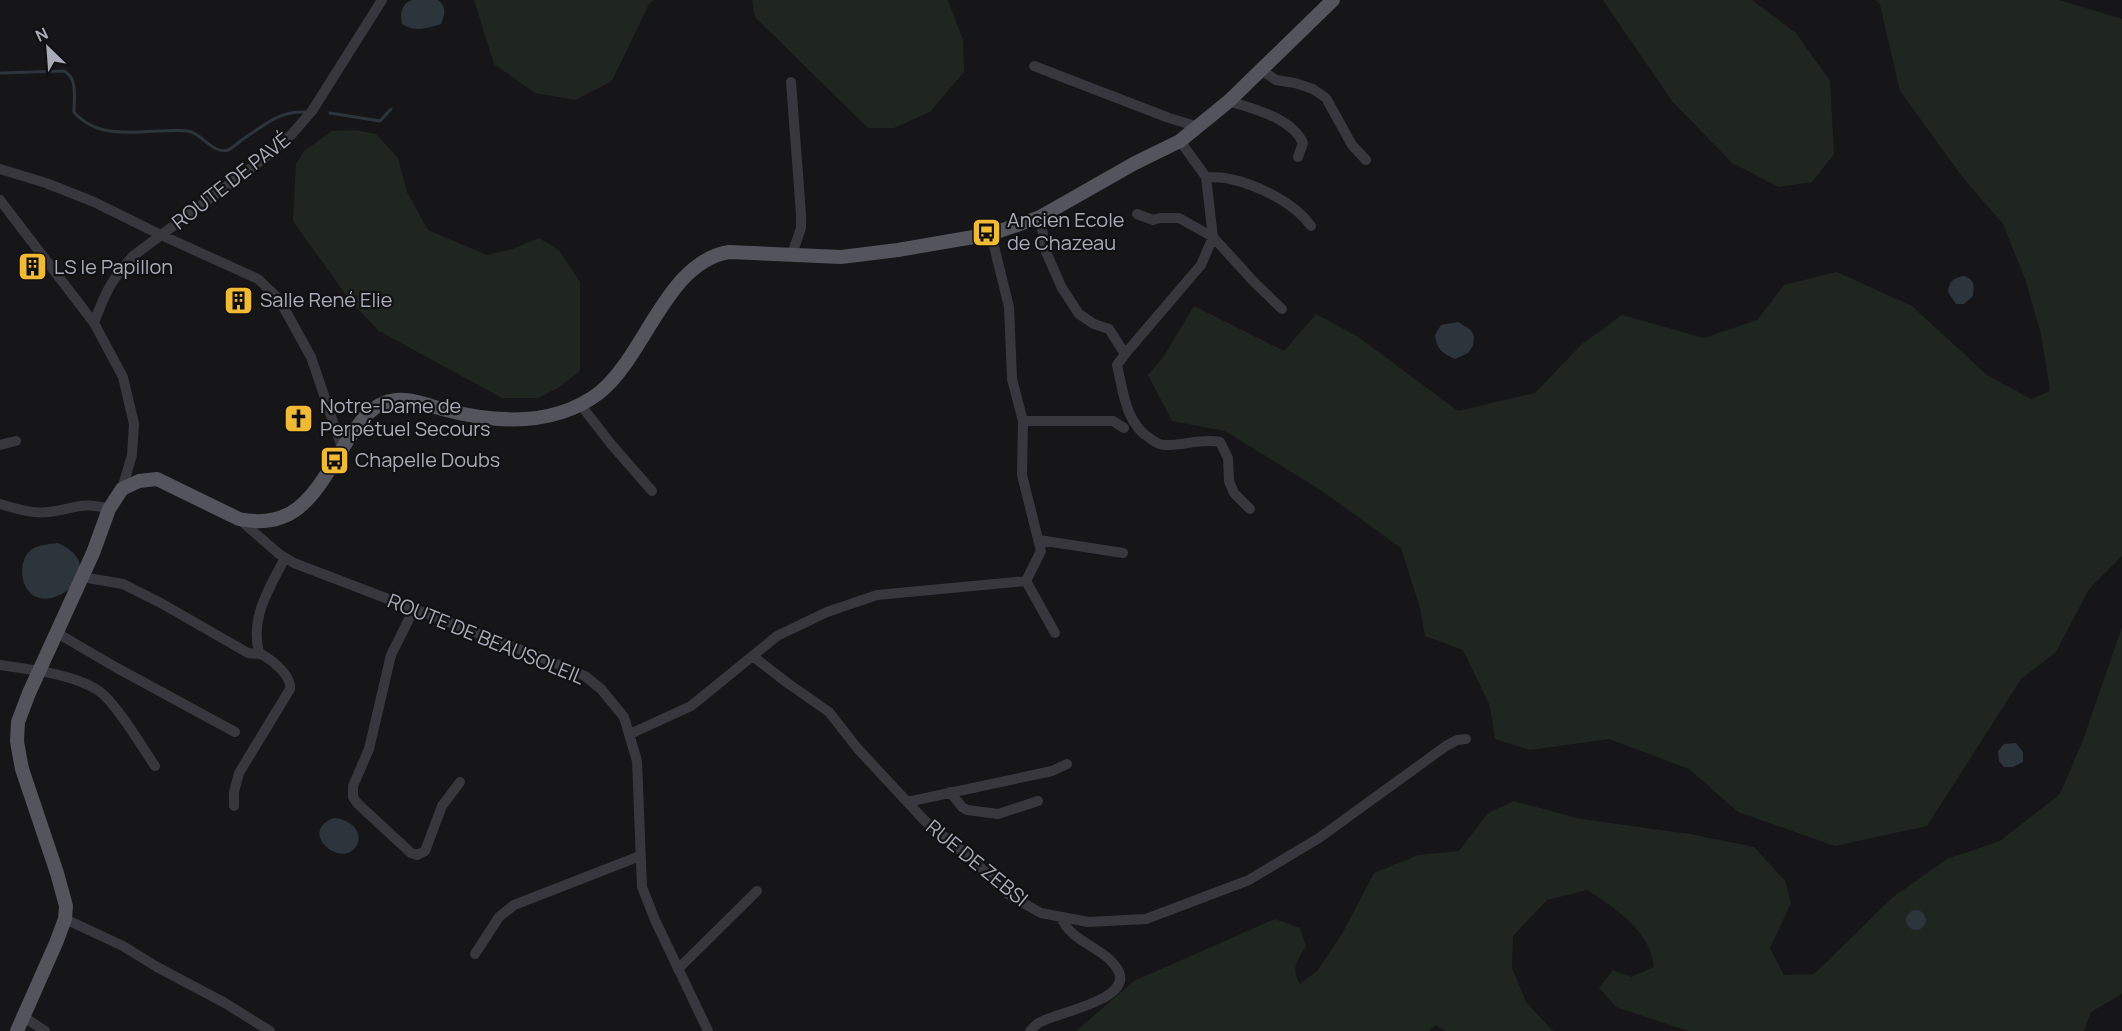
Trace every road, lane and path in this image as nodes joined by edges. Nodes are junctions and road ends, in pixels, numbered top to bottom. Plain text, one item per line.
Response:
1 (382, 0) edge
2 (1333, 0) edge
3 (1034, 66) dead end
4 (1261, 70) junction
5 (791, 82) dead end
6 (1228, 101) junction
7 (1199, 127) junction
8 (1180, 141) junction
9 (1298, 157) dead end
10 (1366, 160) dead end
11 (0, 169) edge
12 (1206, 177) junction
13 (0, 200) edge
14 (1137, 214) dead end
15 (1040, 217) junction
16 (1311, 226) dead end
17 (990, 234) junction
18 (161, 235) junction
19 (1213, 237) junction
20 (792, 254) junction
21 (1282, 309) dead end
22 (94, 323) junction
23 (1125, 354) junction
24 (580, 404) junction
25 (1023, 421) junction
26 (1124, 428) dead end
27 (16, 441) dead end
28 (0, 445) edge
29 (342, 448) junction
30 (122, 489) junction
31 (652, 491) dead end
32 (0, 504) edge
33 (110, 509) junction
34 (1250, 509) dead end
35 (239, 519) junction
36 (1039, 540) junction
37 (1123, 554) dead end
38 (285, 558) junction
39 (82, 577) junction
40 (1026, 581) junction
41 (414, 609) junction
42 (57, 633) junction
43 (1055, 633) dead end
44 (259, 653) junction
45 (754, 657) junction
46 (0, 665) edge
47 (40, 670) junction
48 (235, 732) dead end
49 (630, 734) junction
50 (1466, 739) dead end
51 (1067, 764) dead end
52 (155, 766) dead end
53 (460, 782) dead end
54 (950, 792) junction
55 (1038, 801) dead end
56 (907, 802) junction
57 (234, 806) dead end
58 (640, 856) junction
59 (757, 891) dead end
60 (1061, 917) junction
61 (65, 919) junction
62 (475, 954) dead end
63 (678, 969) junction
64 (24, 1017) junction
65 (17, 1031) edge
66 (45, 1031) edge
67 (270, 1031) edge
68 (708, 1031) edge
69 (1030, 1031) edge

1 - 18 street, ROUTE DE PAVÉ
2 - 4 main road
3 - 7 street
4 - 6 main road
4 - 10 street
5 - 20 street
6 - 7 main road
6 - 9 street
7 - 8 main road
8 - 12 street
8 - 15 main road
11 - 18 street
12 - 16 street
12 - 19 street
13 - 22 street
14 - 19 street
15 - 17 main road
15 - 23 street
17 - 20 main road
17 - 25 street
18 - 22 street, ROUTE DE PAVÉ
18 - 29 street
19 - 21 street
19 - 23 street
20 - 24 main road
22 - 30 street
23 - 34 street
24 - 29 main road
24 - 31 street
25 - 26 street
25 - 36 street
27 - 28 street
29 - 35 main road
30 - 33 main road
30 - 35 main road
32 - 33 street
33 - 39 main road
35 - 38 street, ROUTE DE BEAUSOLEIL
36 - 37 street
36 - 40 street
38 - 41 street, ROUTE DE BEAUSOLEIL
38 - 44 street
39 - 42 main road
39 - 44 street
40 - 43 street
40 - 45 street
41 - 49 street, ROUTE DE BEAUSOLEIL
41 - 53 street
42 - 47 main road
42 - 48 street
44 - 57 street
45 - 49 street
45 - 56 street, RUE DE ZEBSI
46 - 47 street
47 - 52 street
47 - 61 main road
49 - 58 street, ROUTE DE BEAUSOLEIL
50 - 60 street, RUE DE ZEBSI
51 - 54 street
54 - 55 street
54 - 56 street
56 - 60 street, RUE DE ZEBSI
58 - 62 street
58 - 63 street, ROUTE DE BEAUSOLEIL
59 - 63 street
60 - 69 street
61 - 64 main road
61 - 67 street
63 - 68 street, ROUTE DE BEAUSOLEIL
64 - 65 main road
64 - 66 street

